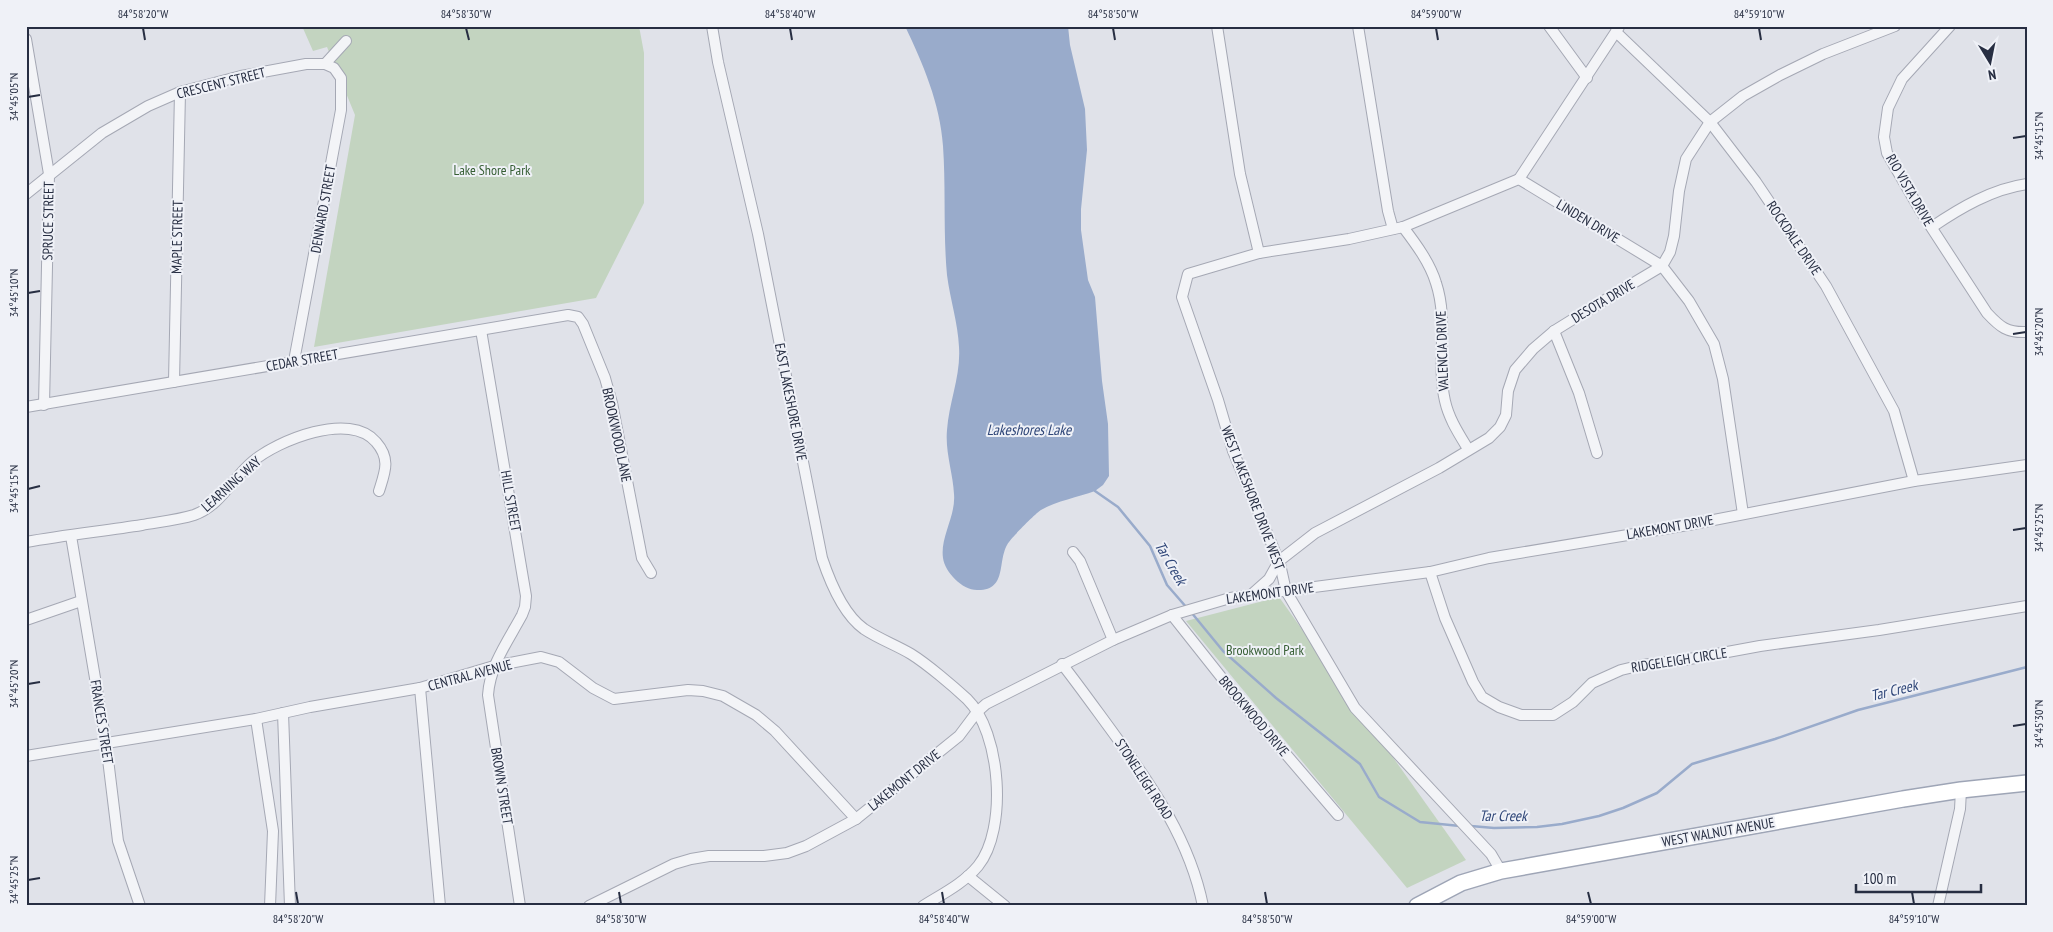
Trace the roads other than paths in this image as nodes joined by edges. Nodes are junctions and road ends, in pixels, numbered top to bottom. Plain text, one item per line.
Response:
1 (712, 26) edge
2 (1217, 26) edge
3 (1358, 26) edge
4 (1549, 26) edge
5 (1895, 26) edge
6 (1950, 26) edge
7 (1618, 29) edge
8 (26, 39) edge
9 (346, 42) dead end
10 (325, 64) junction
11 (1587, 78) junction
12 (180, 92) junction
13 (1710, 122) junction
14 (49, 174) junction
15 (1519, 179) junction
16 (2027, 184) edge
17 (26, 194) edge
18 (1932, 227) junction
19 (1398, 228) junction
20 (1259, 253) junction
21 (1662, 266) junction
22 (578, 317) joint
23 (481, 330) junction
24 (1554, 331) junction
25 (2027, 332) edge
26 (294, 362) junction
27 (174, 382) junction
28 (44, 405) junction
29 (26, 407) edge
30 (1468, 449) junction
31 (1597, 453) dead end
32 (2027, 465) edge
33 (1914, 481) junction
34 (379, 491) dead end
35 (1743, 514) junction
36 (71, 536) junction
37 (26, 542) edge
38 (1073, 552) dead end
39 (1279, 561) junction
40 (1430, 572) junction
41 (651, 573) dead end
42 (1286, 591) junction
43 (1250, 595) junction
44 (81, 601) junction
45 (2027, 606) edge
46 (1172, 615) junction
47 (26, 620) edge
48 (1113, 640) junction
49 (1062, 664) junction
50 (494, 666) junction
51 (420, 688) junction
52 (976, 712) junction
53 (283, 713) junction
54 (256, 719) junction
55 (106, 743) junction
56 (26, 756) edge
57 (2027, 783) edge
58 (1961, 790) junction
59 (1338, 815) dead end
60 (856, 819) junction
61 (1500, 870) junction
62 (968, 876) junction
63 (140, 906) edge
64 (270, 906) edge
65 (290, 906) edge
66 (440, 906) edge
67 (520, 906) edge
68 (590, 906) edge
69 (923, 906) edge
70 (1005, 906) edge
71 (1203, 906) edge
72 (1416, 906) edge
73 (1938, 906) edge

1 - 52 street, EAST LAKESHORE DRIVE
2 - 20 street
3 - 19 street, VALENCIA DRIVE
4 - 11 street
5 - 13 street
6 - 18 street, RIO VISTA DRIVE
7 - 11 street
7 - 13 street, ROCKDALE DRIVE
8 - 14 street, SPRUCE STREET
9 - 10 street
10 - 12 street, CRESCENT STREET
10 - 26 street, DENNARD STREET
11 - 15 street
12 - 14 street, CRESCENT STREET
12 - 27 street, MAPLE STREET
13 - 21 street
13 - 33 street, ROCKDALE DRIVE
14 - 17 street, CRESCENT STREET
14 - 28 street, SPRUCE STREET
15 - 19 street
15 - 21 street, LINDEN DRIVE
16 - 18 street
18 - 25 street, RIO VISTA DRIVE
19 - 20 street
19 - 30 street, VALENCIA DRIVE
20 - 39 street, WEST LAKESHORE DRIVE WEST
21 - 24 street, DESOTA DRIVE
21 - 35 street, LINDEN DRIVE
22 - 23 street, CEDAR STREET
22 - 41 street, BROOKWOOD LANE
23 - 26 street, CEDAR STREET
23 - 50 street, HILL STREET
24 - 30 street, DESOTA DRIVE
24 - 31 street
26 - 27 street, CEDAR STREET
27 - 28 street, CEDAR STREET
28 - 29 street, CEDAR STREET
30 - 39 street, DESOTA DRIVE
32 - 33 street, LAKEMONT DRIVE
33 - 35 street, LAKEMONT DRIVE
34 - 36 street, LEARNING WAY
35 - 40 street, LAKEMONT DRIVE
36 - 37 street, LEARNING WAY
36 - 44 street, FRANCES STREET
38 - 48 street
39 - 42 street, WEST LAKESHORE DRIVE WEST
39 - 43 street, DESOTA DRIVE
40 - 42 street, LAKEMONT DRIVE
40 - 45 street, RIDGELEIGH CIRCLE
42 - 43 street, LAKEMONT DRIVE
42 - 61 street, WEST LAKESHORE DRIVE WEST
43 - 46 street, LAKEMONT DRIVE
44 - 47 street
44 - 55 street, FRANCES STREET
46 - 48 street, LAKEMONT DRIVE
46 - 59 street, BROOKWOOD DRIVE
48 - 49 street, LAKEMONT DRIVE
49 - 52 street, LAKEMONT DRIVE
49 - 71 street, STONELEIGH ROAD
50 - 51 street, CENTRAL AVENUE
50 - 60 street, CENTRAL AVENUE
50 - 67 street, BROWN STREET
51 - 53 street, CENTRAL AVENUE
51 - 66 street
52 - 60 street, LAKEMONT DRIVE
52 - 62 street, EAST LAKESHORE DRIVE
53 - 54 street, CENTRAL AVENUE
53 - 65 street
54 - 55 street, CENTRAL AVENUE
54 - 64 street
55 - 56 street, CENTRAL AVENUE
55 - 63 street, FRANCES STREET
57 - 58 main road, WEST WALNUT AVENUE
58 - 61 main road, WEST WALNUT AVENUE
58 - 73 street
60 - 68 street, LAKEMONT DRIVE
61 - 72 main road, WEST WALNUT AVENUE
62 - 69 street, EAST LAKESHORE DRIVE
62 - 70 street

